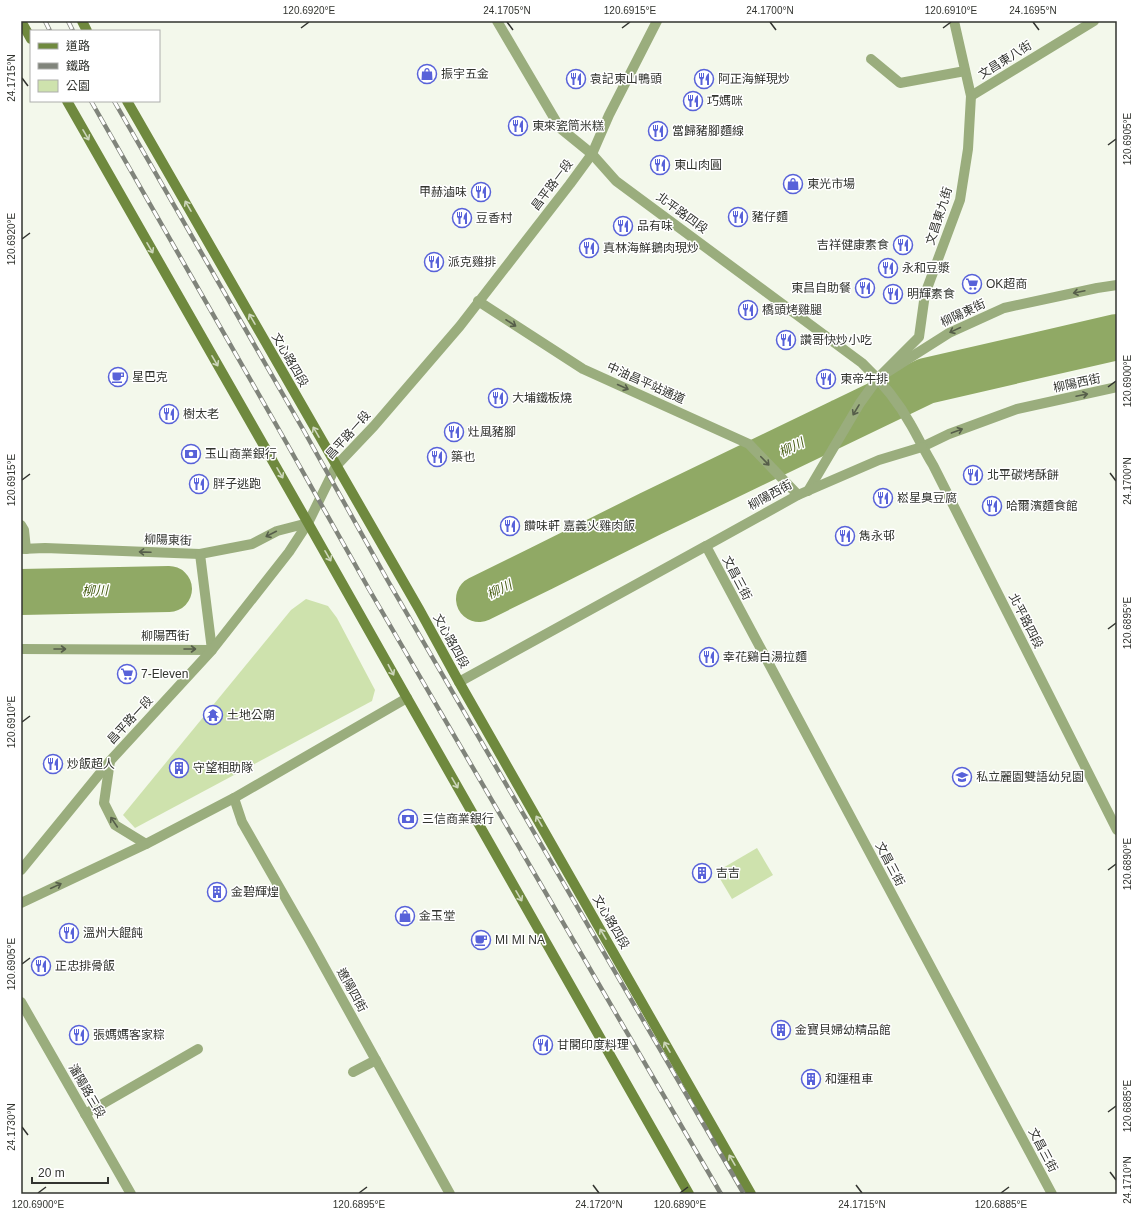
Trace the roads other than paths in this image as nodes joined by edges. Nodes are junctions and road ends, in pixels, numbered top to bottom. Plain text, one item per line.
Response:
1 (21, 21) edge
2 (82, 21) edge
3 (497, 21) edge
4 (658, 21) edge
5 (954, 21) edge
6 (1094, 21) edge
7 (87, 30) edge
8 (30, 37) edge
9 (871, 59) dead end
10 (965, 71) junction
11 (971, 96) junction
12 (67, 102) edge
13 (128, 102) edge
14 (592, 154) junction
15 (1117, 285) edge
16 (478, 302) junction
17 (878, 378) junction
18 (1117, 387) edge
19 (922, 446) junction
20 (336, 466) junction
21 (803, 493) junction
22 (308, 523) junction
23 (21, 525) edge
24 (706, 546) junction
25 (23, 549) edge
26 (200, 554) junction
27 (21, 649) edge
28 (212, 650) junction
29 (459, 682) junction
30 (407, 698) junction
31 (110, 761) junction
32 (234, 798) junction
33 (1117, 830) edge
34 (146, 844) junction
35 (21, 870) edge
36 (21, 903) edge
37 (21, 1002) edge
38 (198, 1049) dead end
39 (376, 1060) junction
40 (353, 1072) dead end
41 (85, 1114) junction
42 (131, 1194) edge
43 (450, 1194) edge
44 (689, 1194) edge
45 (751, 1194) edge
46 (1052, 1194) edge

1 - 8 main road
2 - 7 main road
3 - 14 street, 北平路四段
4 - 14 street, 昌平路一段
5 - 10 street, 文昌東九街
6 - 11 street, 文昌東八街
9 - 10 street
10 - 11 street, 文昌東九街
11 - 17 street, 文昌東九街
12 -> 22 main road
20 -> 13 main road, 文心路四段
14 - 16 street, 昌平路一段
14 - 17 street, 北平路四段
15 -> 17 street, 柳陽東街
16 - 20 street, 昌平路一段
16 -> 21 street, 中油昌平站通道
17 - 19 street, 北平路四段
17 -> 21 street
19 -> 18 street, 柳陽西街
19 - 21 street, 柳陽西街
19 - 33 street, 北平路四段
20 - 22 street, 昌平路一段
20 - 29 main road, 文心路四段
21 - 24 street, 柳陽西街
22 -> 26 street, 柳陽東街
22 - 28 street, 昌平路一段
22 -> 30 main road
23 - 25 street
24 - 29 street, 柳陽西街
24 - 46 street, 文昌三街
26 -> 25 street, 柳陽東街
26 - 28 street
27 -> 28 street, 柳陽西街
28 - 31 street, 昌平路一段
45 -> 29 main road, 文心路四段
30 - 32 street
30 -> 44 main road
34 -> 31 street
31 - 35 street, 昌平路一段
32 - 34 street
32 - 39 street, 遼陽四街
36 -> 34 street
37 - 41 street, 瀋陽路三段
38 - 41 street
39 - 40 street
39 - 43 street, 遼陽四街
41 - 42 street, 瀋陽路三段

